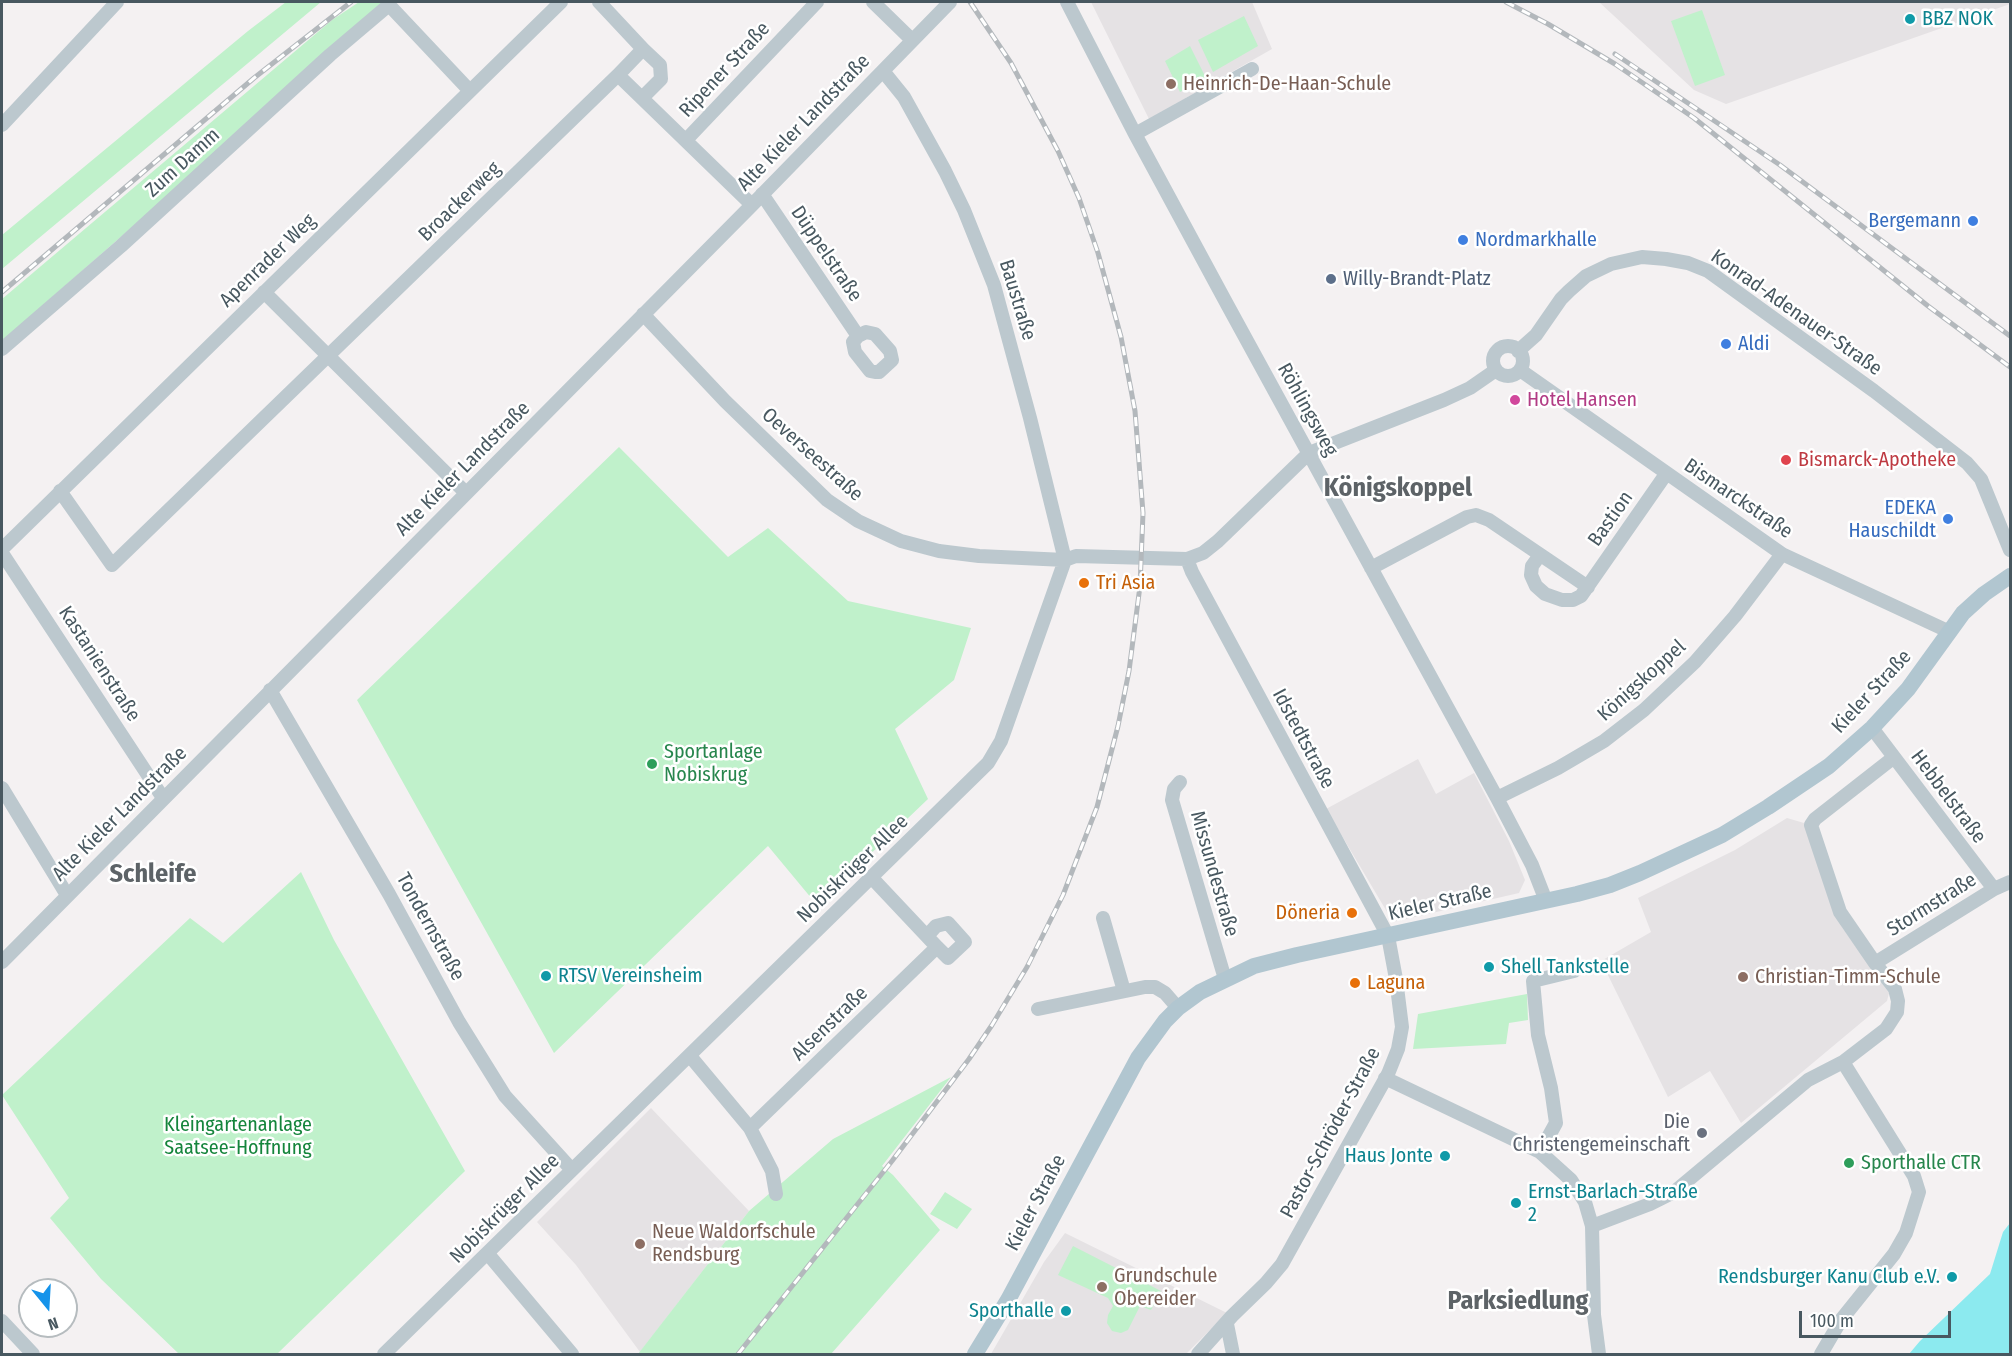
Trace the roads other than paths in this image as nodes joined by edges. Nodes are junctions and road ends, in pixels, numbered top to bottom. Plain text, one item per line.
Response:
1 (117, 2) edge
2 (561, 2) edge
3 (599, 2) edge
4 (817, 2) edge
5 (873, 2) edge
6 (950, 2) edge
7 (1067, 2) edge
8 (392, 3) edge
9 (912, 40) junction
10 (644, 49) junction
11 (1252, 69) dead end
12 (883, 71) junction
13 (618, 75) junction
14 (470, 91) junction
15 (642, 98) junction
16 (2, 125) edge
17 (1135, 134) junction
18 (686, 140) junction
19 (757, 200) junction
20 (264, 292) junction
21 (643, 314) junction
22 (858, 336) dead end
23 (2, 350) edge
24 (1518, 351) junction
25 (328, 356) junction
26 (1496, 370) junction
27 (1520, 370) junction
28 (1309, 453) junction
29 (1666, 474) junction
30 (60, 491) junction
31 (466, 493) junction
32 (2010, 550) edge
33 (2, 551) edge
34 (1782, 554) junction
35 (1540, 555) junction
36 (1187, 559) junction
37 (1065, 560) junction
38 (1371, 568) junction
39 (2010, 576) edge
40 (1588, 587) junction
41 (1950, 632) junction
42 (270, 690) junction
43 (1872, 728) junction
44 (1893, 758) junction
45 (1180, 782) dead end
46 (2, 788) edge
47 (163, 798) junction
48 (1497, 798) junction
49 (872, 878) junction
50 (2010, 882) edge
51 (1994, 890) junction
52 (67, 895) junction
53 (1546, 901) junction
54 (1103, 918) dead end
55 (927, 936) junction
56 (1388, 936) junction
57 (937, 947) junction
58 (2, 962) edge
59 (1875, 963) junction
60 (1574, 971) dead end
61 (1225, 979) junction
62 (1124, 991) junction
63 (1178, 1008) junction
64 (1038, 1009) dead end
65 (690, 1056) junction
66 (1843, 1062) junction
67 (1385, 1078) junction
68 (750, 1128) junction
69 (1540, 1152) junction
70 (572, 1170) junction
71 (776, 1194) dead end
72 (1592, 1226) junction
73 (488, 1254) junction
74 (2, 1321) edge
75 (1227, 1324) junction
76 (33, 1354) edge
77 (384, 1354) edge
78 (572, 1354) edge
79 (975, 1354) edge
80 (1198, 1354) edge
81 (1233, 1354) edge
82 (1599, 1354) edge
83 (1821, 1354) edge

1 - 16 street
2 - 14 street, Apenrader Weg
3 - 10 street
4 - 18 street, Ripener Straße
5 - 9 street
6 - 9 street, Alte Kieler Landstraße
7 - 17 street, Röhlingsweg
8 - 14 street, Zum Damm
8 - 23 street, Zum Damm
9 - 12 street, Alte Kieler Landstraße
10 - 13 street, Broackerweg
10 - 15 street
11 - 17 street
12 - 19 street, Alte Kieler Landstraße
12 - 37 street, Baustraße
13 - 15 street
13 - 25 street, Broackerweg
14 - 20 street, Apenrader Weg
15 - 18 street
17 - 28 street, Röhlingsweg
18 - 19 street
19 - 21 street, Alte Kieler Landstraße
19 - 22 street, Düppelstraße
20 - 25 street
20 - 30 street, Apenrader Weg
21 - 31 street, Alte Kieler Landstraße
21 - 37 street, Oeverseestraße
24 - 26 street
24 - 27 street
24 - 32 street, Konrad-Adenauer-Straße
25 - 30 street, Broackerweg
25 - 31 street
26 - 27 street
26 - 28 street
27 - 29 street, Bismarckstraße
28 - 36 street
28 - 38 street, Röhlingsweg
29 - 34 street, Bismarckstraße
29 - 40 street, Bastion
30 - 33 street, Apenrader Weg
31 - 42 street, Alte Kieler Landstraße
33 - 47 street, Kastanienstraße
34 - 41 street, Bismarckstraße
34 - 48 street, Königskoppel
35 - 38 street
35 - 40 street
35 - 40 street, Bastion
36 - 37 street
36 - 56 street, Idstedtstraße
37 - 49 street, Nobiskrüger Allee
38 - 48 street, Röhlingsweg
39 - 41 main road, Kieler Straße
41 - 43 main road, Kieler Straße
42 - 47 street, Alte Kieler Landstraße
42 - 70 street, Tondernstraße
43 - 44 street, Hebbelstraße
43 - 53 main road, Kieler Straße
44 - 51 street, Hebbelstraße
44 - 59 street
45 - 61 street, Missundestraße
46 - 52 street
47 - 52 street, Alte Kieler Landstraße
48 - 53 street, Röhlingsweg
49 - 55 street
49 - 65 street, Nobiskrüger Allee
50 - 51 street, Stormstraße
51 - 59 street, Stormstraße
52 - 58 street, Alte Kieler Landstraße
53 - 56 main road, Kieler Straße
54 - 62 street
55 - 57 street
55 - 57 street
56 - 61 main road, Kieler Straße
56 - 67 street, Pastor-Schröder-Straße
57 - 68 street, Alsenstraße
59 - 66 street
60 - 69 street
61 - 63 main road, Kieler Straße
62 - 63 street
62 - 64 street
63 - 79 main road, Kieler Straße
65 - 68 street
65 - 70 street, Nobiskrüger Allee
66 - 72 street
66 - 83 street
67 - 69 street
67 - 75 street, Pastor-Schröder-Straße
68 - 71 street
69 - 72 street
70 - 73 street, Nobiskrüger Allee
72 - 82 street
73 - 77 street, Nobiskrüger Allee
73 - 78 street
74 - 76 street
75 - 80 street, Pastor-Schröder-Straße
75 - 81 street

